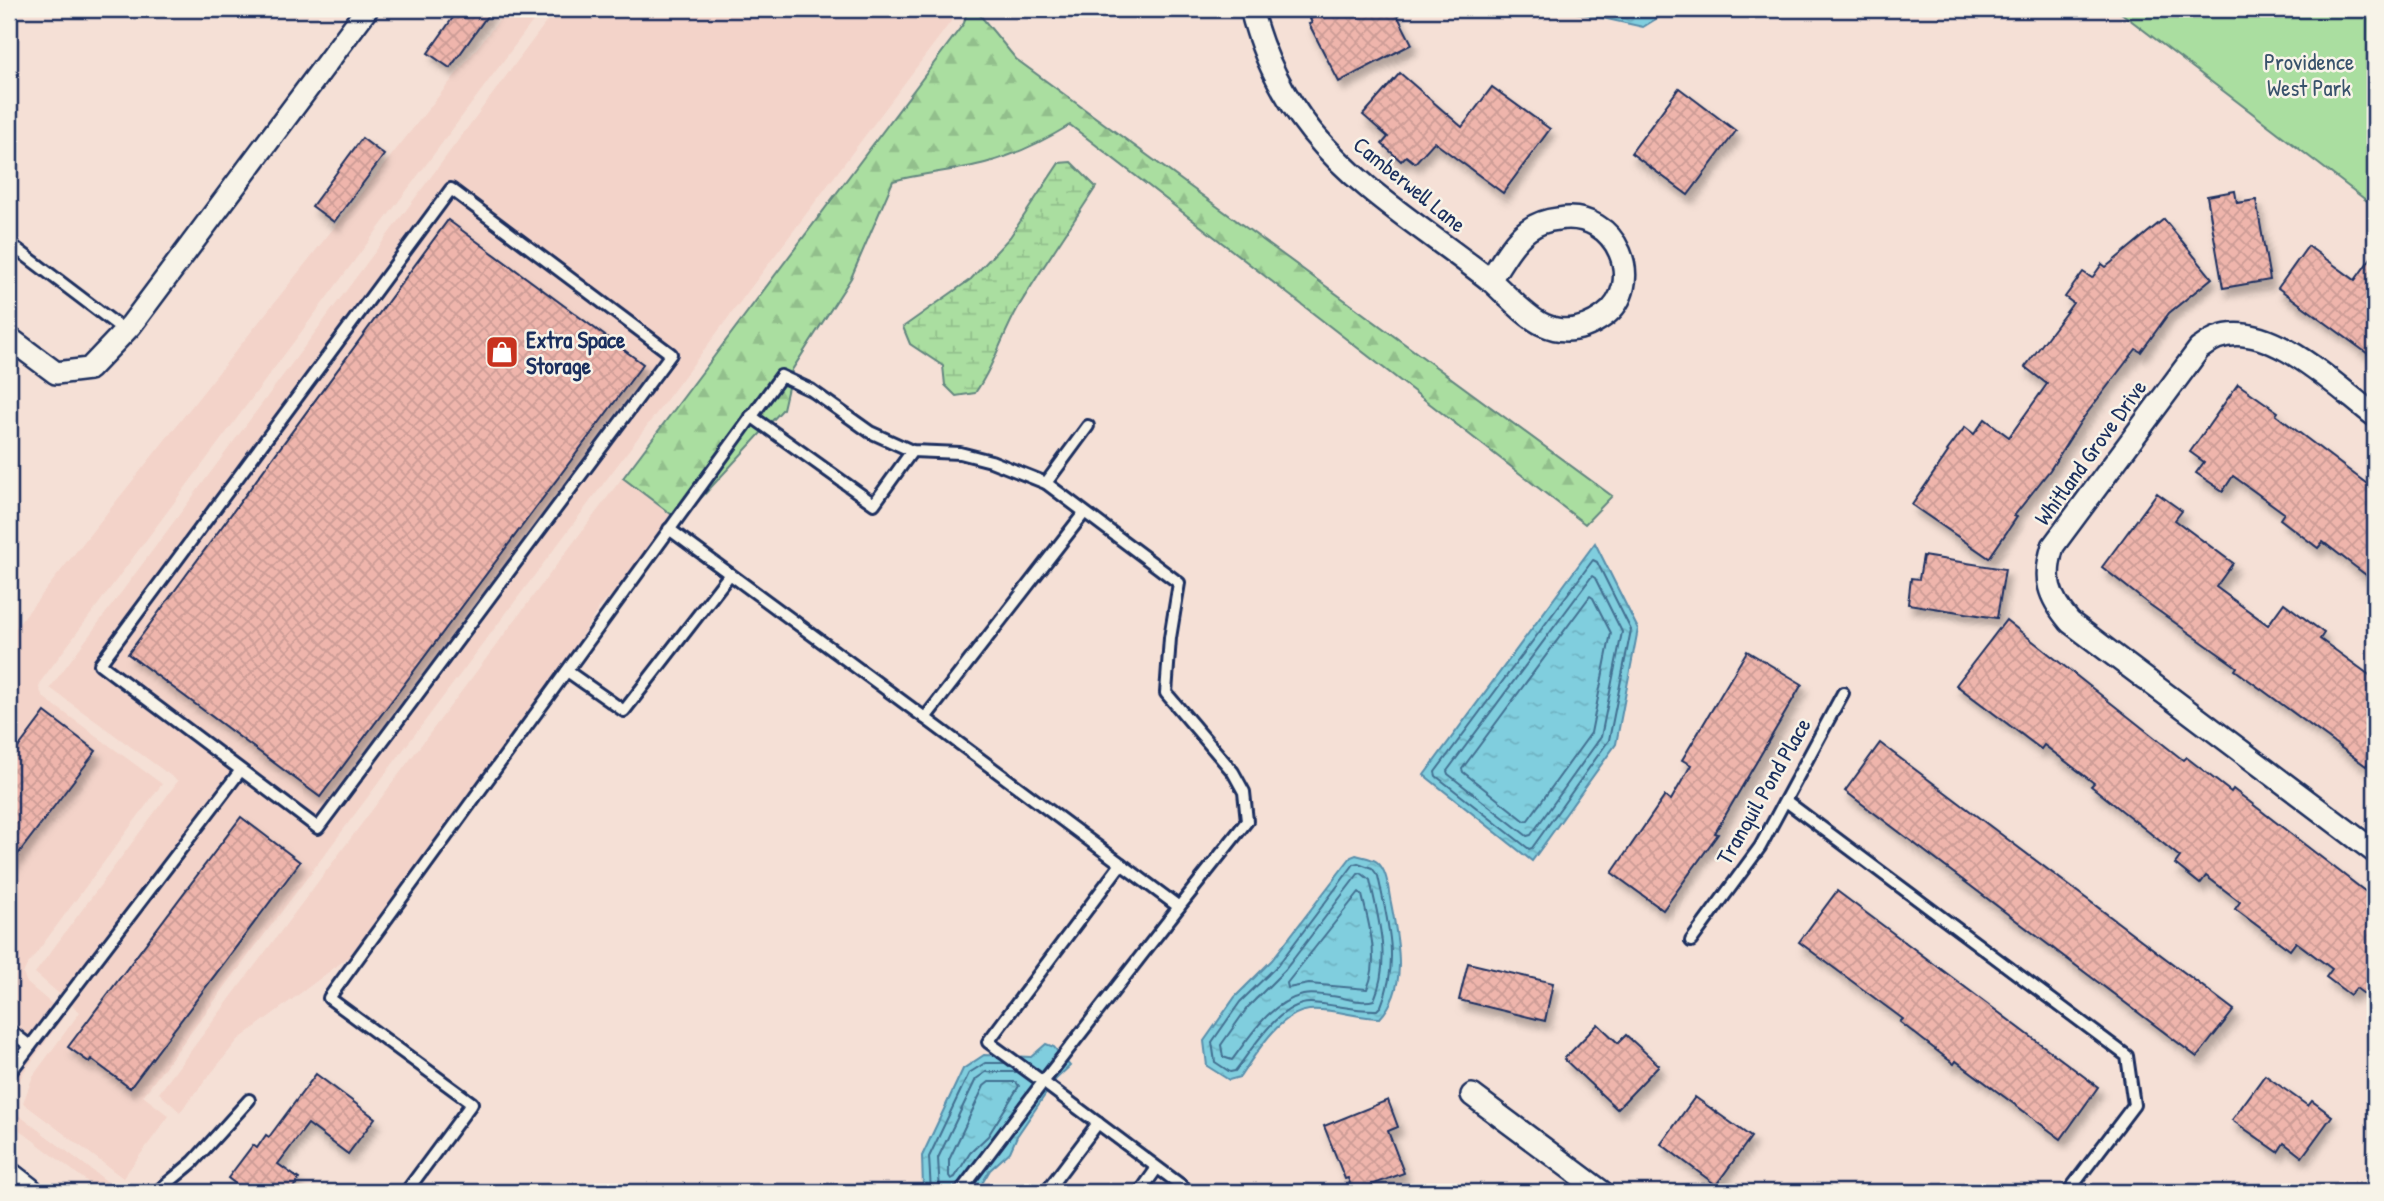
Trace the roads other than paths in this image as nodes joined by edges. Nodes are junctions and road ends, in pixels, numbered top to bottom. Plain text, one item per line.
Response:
1 (367, 9) edge
2 (1251, 9) edge
3 (9, 243) edge
4 (1490, 280) junction
5 (125, 331) junction
6 (9, 338) edge
7 (751, 416) junction
8 (2375, 416) edge
9 (1088, 426) dead end
10 (912, 451) junction
11 (1046, 483) junction
12 (1084, 513) junction
13 (669, 529) junction
14 (730, 573) junction
15 (567, 671) junction
16 (1843, 693) dead end
17 (925, 718) junction
18 (242, 771) junction
19 (1786, 802) junction
20 (2375, 852) edge
21 (1121, 864) junction
22 (1179, 907) junction
23 (1691, 941) dead end
24 (9, 1030) edge
25 (30, 1046) junction
26 (9, 1074) edge
27 (1043, 1082) junction
28 (1472, 1095) dead end
29 (249, 1100) dead end
30 (1098, 1123) junction
31 (1157, 1167) junction
32 (9, 1178) edge
33 (27, 1192) edge
34 (157, 1192) edge
35 (406, 1192) edge
36 (960, 1192) edge
37 (1046, 1192) edge
38 (1140, 1192) edge
39 (1190, 1192) edge
40 (1602, 1192) edge
41 (2068, 1192) edge

1 - 5 street
2 - 4 street, Camberwell Lane
3 - 5 lane
4 - 4 street, Camberwell Lane
5 - 6 street
7 - 10 lane
7 - 10 lane
7 - 13 lane
8 - 20 street, Whitland Grove Drive
9 - 11 lane
10 - 11 lane
11 - 12 lane
12 - 17 lane
12 - 22 lane
13 - 14 lane
13 - 15 lane
14 - 15 lane
14 - 17 lane
15 - 35 lane
16 - 19 lane, Tranquil Pond Place
17 - 21 lane
18 - 18 lane
18 - 25 lane
19 - 23 lane, Tranquil Pond Place
19 - 41 lane
21 - 22 lane
21 - 27 lane
22 - 27 lane
24 - 25 lane
25 - 26 lane
27 - 30 lane
27 - 36 lane
28 - 40 street
29 - 34 lane
30 - 31 lane
30 - 37 lane
31 - 38 lane
31 - 39 lane
32 - 33 main road

